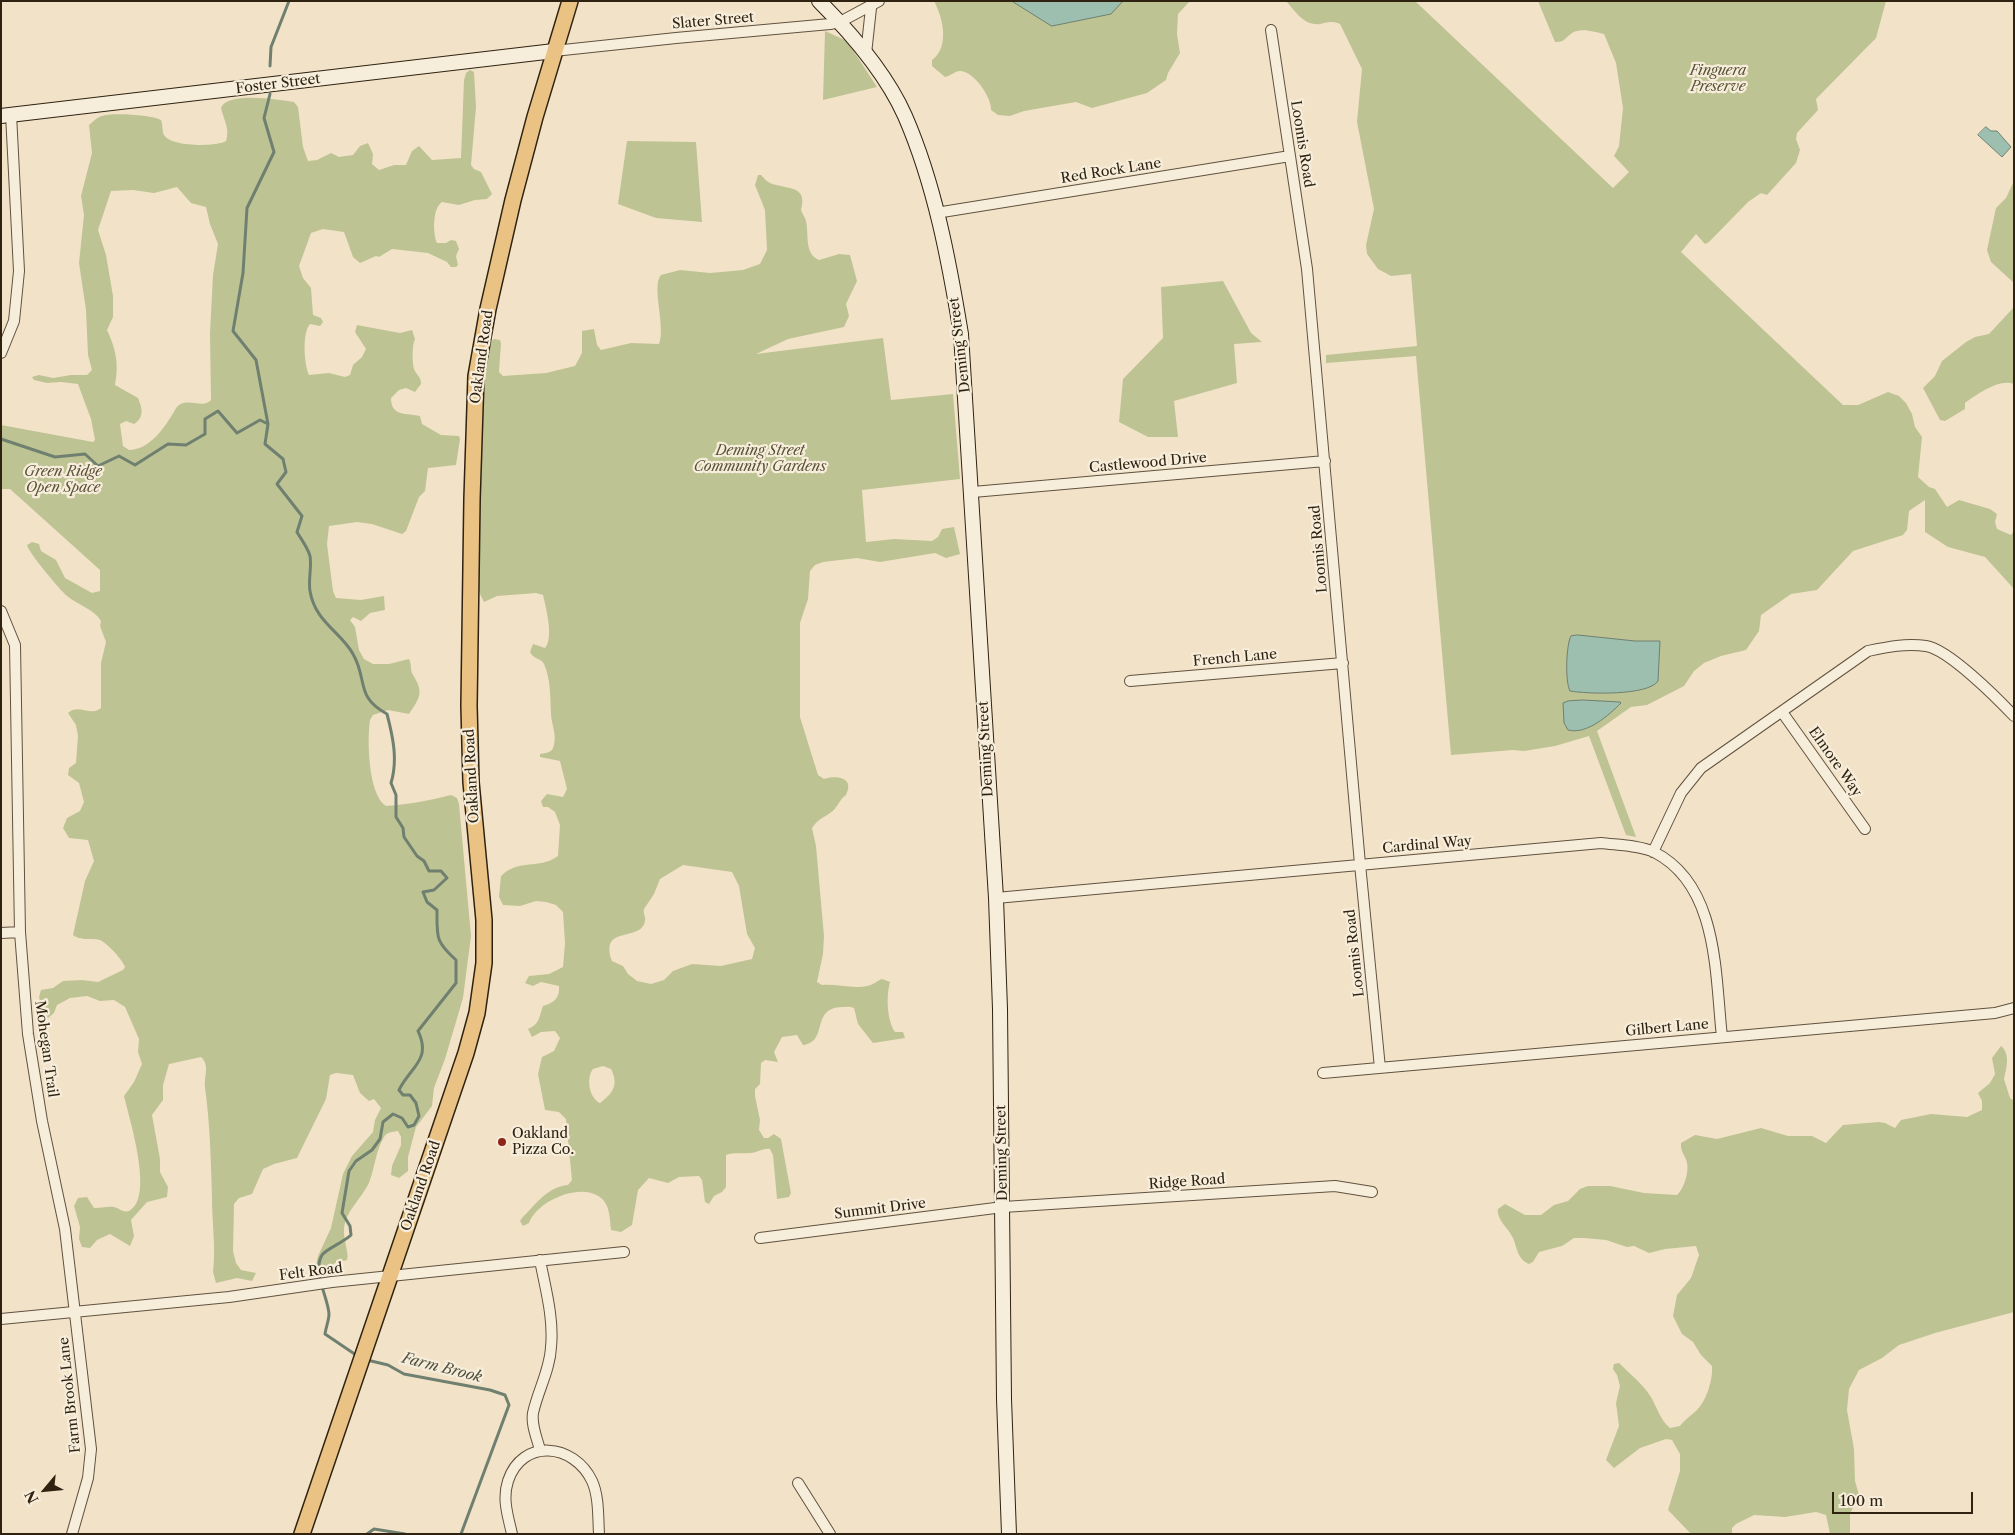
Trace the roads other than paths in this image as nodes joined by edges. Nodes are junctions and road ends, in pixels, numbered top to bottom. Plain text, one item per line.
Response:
1 (570, 1) edge
2 (819, 1) edge
3 (875, 4) edge
4 (840, 22) junction
5 (1270, 30) dead end
6 (554, 51) junction
7 (866, 54) junction
8 (6, 115) edge
9 (1290, 156) junction
10 (936, 213) junction
11 (1, 353) edge
12 (1325, 461) junction
13 (972, 492) junction
14 (1, 611) edge
15 (1343, 662) junction
16 (1130, 681) dead end
17 (1782, 712) junction
18 (2014, 716) edge
19 (1865, 829) dead end
20 (1653, 852) junction
21 (1360, 864) junction
22 (996, 898) junction
23 (20, 932) junction
24 (1, 933) edge
25 (2014, 1008) edge
26 (1722, 1037) junction
27 (1380, 1068) junction
28 (1323, 1073) dead end
29 (1372, 1192) dead end
30 (1003, 1207) junction
31 (760, 1238) dead end
32 (624, 1252) dead end
33 (540, 1260) junction
34 (389, 1277) junction
35 (75, 1310) junction
36 (1, 1319) edge
37 (540, 1450) junction
38 (798, 1483) dead end
39 (72, 1534) edge
40 (302, 1534) edge
41 (512, 1534) edge
42 (599, 1534) edge
43 (830, 1534) edge
44 (1009, 1534) edge

1 - 6 main road, Oakland Road
2 - 4 street, Deming Street
3 - 4 street, Slater Street
3 - 7 street, Slater Street
4 - 6 street, Slater Street
4 - 7 street, Deming Street
5 - 9 street, Loomis Road
6 - 8 street, Foster Street
6 - 34 main road, Oakland Road
7 - 10 street, Deming Street
8 - 11 street
9 - 10 street, Red Rock Lane
9 - 12 street, Loomis Road
10 - 13 street, Deming Street
12 - 13 street, Castlewood Drive
12 - 15 street, Loomis Road
13 - 22 street, Deming Street
14 - 23 street, Mohegan Trail
15 - 16 street, French Lane
15 - 21 street, Loomis Road
17 - 18 street
17 - 19 street, Elmore Way
17 - 20 street
20 - 21 street, Cardinal Way
20 - 26 street, Cardinal Way
21 - 22 street, Cardinal Way
21 - 27 street, Loomis Road
22 - 30 street, Deming Street
23 - 24 street
23 - 35 street, Mohegan Trail
25 - 26 street, Gilbert Lane
26 - 27 street, Gilbert Lane
27 - 28 street, Gilbert Lane
29 - 30 street, Ridge Road
30 - 31 street, Summit Drive
30 - 44 street, Deming Street
32 - 33 street, Felt Road
33 - 34 street, Felt Road
33 - 37 street
34 - 35 street, Felt Road
34 - 40 main road, Oakland Road
35 - 36 street, Felt Road
35 - 39 street, Farm Brook Lane
37 - 41 street
37 - 42 street
38 - 43 street

